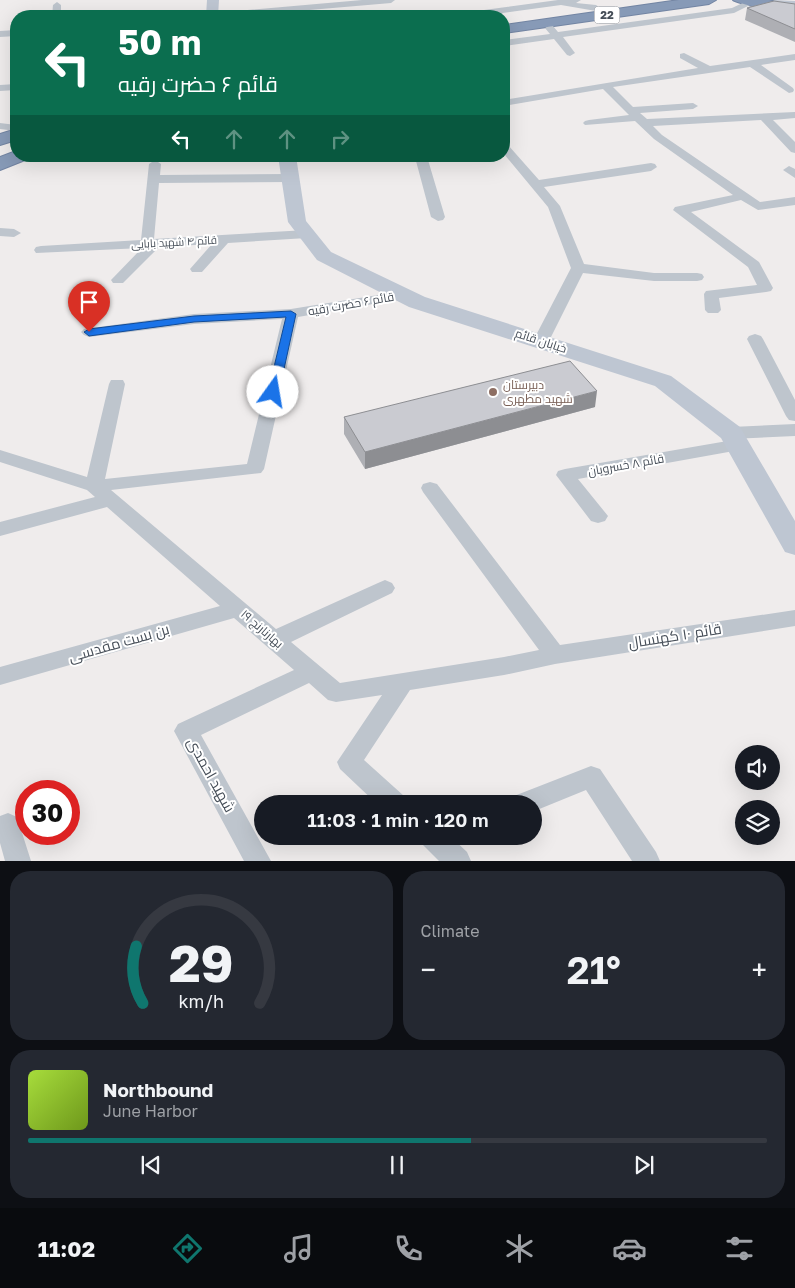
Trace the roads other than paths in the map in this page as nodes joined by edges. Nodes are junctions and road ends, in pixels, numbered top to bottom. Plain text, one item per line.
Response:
1 (392, 0) edge
2 (538, 0) edge
3 (576, 0) edge
4 (655, 0) edge
5 (710, 0) edge
6 (780, 0) edge
7 (790, 0) edge
8 (746, 1) edge
9 (558, 3) junction
10 (795, 3) edge
11 (57, 5) dead end
12 (57, 10) edge
13 (280, 10) edge
14 (506, 10) edge
15 (795, 10) edge
16 (601, 12) junction
17 (510, 20) edge
18 (546, 23) junction
19 (625, 26) junction
20 (510, 28) edge
21 (556, 36) junction
22 (510, 42) edge
23 (570, 53) dead end
24 (684, 56) dead end
25 (795, 57) edge
26 (751, 63) junction
27 (708, 70) junction
28 (605, 85) junction
29 (789, 90) dead end
30 (510, 102) edge
31 (693, 106) dead end
32 (795, 115) edge
33 (637, 116) junction
34 (764, 118) junction
35 (589, 123) dead end
36 (10, 131) edge
37 (0, 140) edge
38 (795, 149) edge
39 (510, 154) edge
40 (423, 162) edge
41 (155, 164) dead end
42 (289, 167) edge
43 (651, 167) dead end
44 (154, 179) junction
45 (536, 184) junction
46 (744, 196) junction
47 (795, 201) edge
48 (438, 217) dead end
49 (307, 234) junction
50 (224, 239) junction
51 (150, 244) junction
52 (40, 250) dead end
53 (578, 268) junction
54 (197, 269) dead end
55 (697, 277) dead end
56 (118, 280) dead end
57 (404, 295) junction
58 (713, 310) dead end
59 (291, 314) junction
60 (89, 332) dead end
61 (755, 339) dead end
62 (541, 341) junction
63 (117, 384) dead end
64 (795, 416) edge
65 (795, 430) edge
66 (735, 439) junction
67 (0, 456) edge
68 (94, 486) junction
69 (430, 488) dead end
70 (110, 500) junction
71 (598, 516) dead end
72 (0, 530) edge
73 (795, 545) edge
74 (385, 588) dead end
75 (238, 609) junction
76 (795, 618) edge
77 (274, 640) junction
78 (555, 655) junction
79 (312, 672) junction
80 (0, 676) edge
81 (403, 682) junction
82 (385, 795) edge
83 (542, 797) edge
84 (8, 825) dead end
85 (442, 845) edge
86 (18, 860) edge
87 (258, 860) edge
88 (458, 860) edge
89 (647, 860) edge

1 - 13 street
2 - 9 street
3 - 9 street
4 - 16 highway, 22
5 - 16 highway, 22
6 - 10 street
7 - 10 street
8 - 15 highway
8 - 19 street
9 - 14 street
9 - 16 street
11 - 12 street
16 - 17 highway, 22
16 - 18 highway, 22
16 - 19 street
18 - 20 highway, 22
18 - 21 street
19 - 21 street
21 - 22 street
21 - 23 street
24 - 27 street
25 - 26 street
26 - 27 street
26 - 29 street
27 - 28 street
28 - 30 street
28 - 33 street
31 - 33 street
32 - 34 street
33 - 34 street
33 - 35 street
33 - 46 street
34 - 38 street
36 - 37 highway
39 - 45 street
40 - 48 street
41 - 44 street
42 - 44 street
42 - 49 street, خیابان قائم
43 - 45 street
44 - 51 street
45 - 53 street
46 - 47 street
46 - 58 street
49 - 50 street, قائم ۴ شهید بابایی
49 - 57 street, خیابان قائم
50 - 51 street, قائم ۴ شهید بابایی
50 - 54 street
51 - 52 street, قائم ۴ شهید بابایی
51 - 56 street
53 - 55 street
53 - 62 street
57 - 59 street, قائم ۶ حضرت رقیه
57 - 62 street, خیابان قائم
59 - 60 street, قائم ۶ حضرت رقیه
59 - 68 street
61 - 64 street
62 - 66 street, خیابان قائم
63 - 68 street
65 - 66 street
66 - 71 street, قائم ۸ خسرویان
66 - 73 street, خیابان قائم
67 - 68 street, بهارنارنج ۱۹
68 - 70 street, بهارنارنج ۱۹
69 - 78 street
70 - 72 street
70 - 75 street, بهارنارنج ۱۹
74 - 77 street
75 - 77 street, بهارنارنج ۱۹
75 - 80 street, بن بست مقدسی
76 - 78 street, قائم ۱۰ کهنسال
77 - 79 street, بهارنارنج ۱۹
78 - 81 street, بهارنارنج ۱۹
79 - 81 street, بهارنارنج ۱۹
79 - 87 street, شهید احمدی
81 - 82 street
83 - 89 street
84 - 86 street
85 - 88 street

